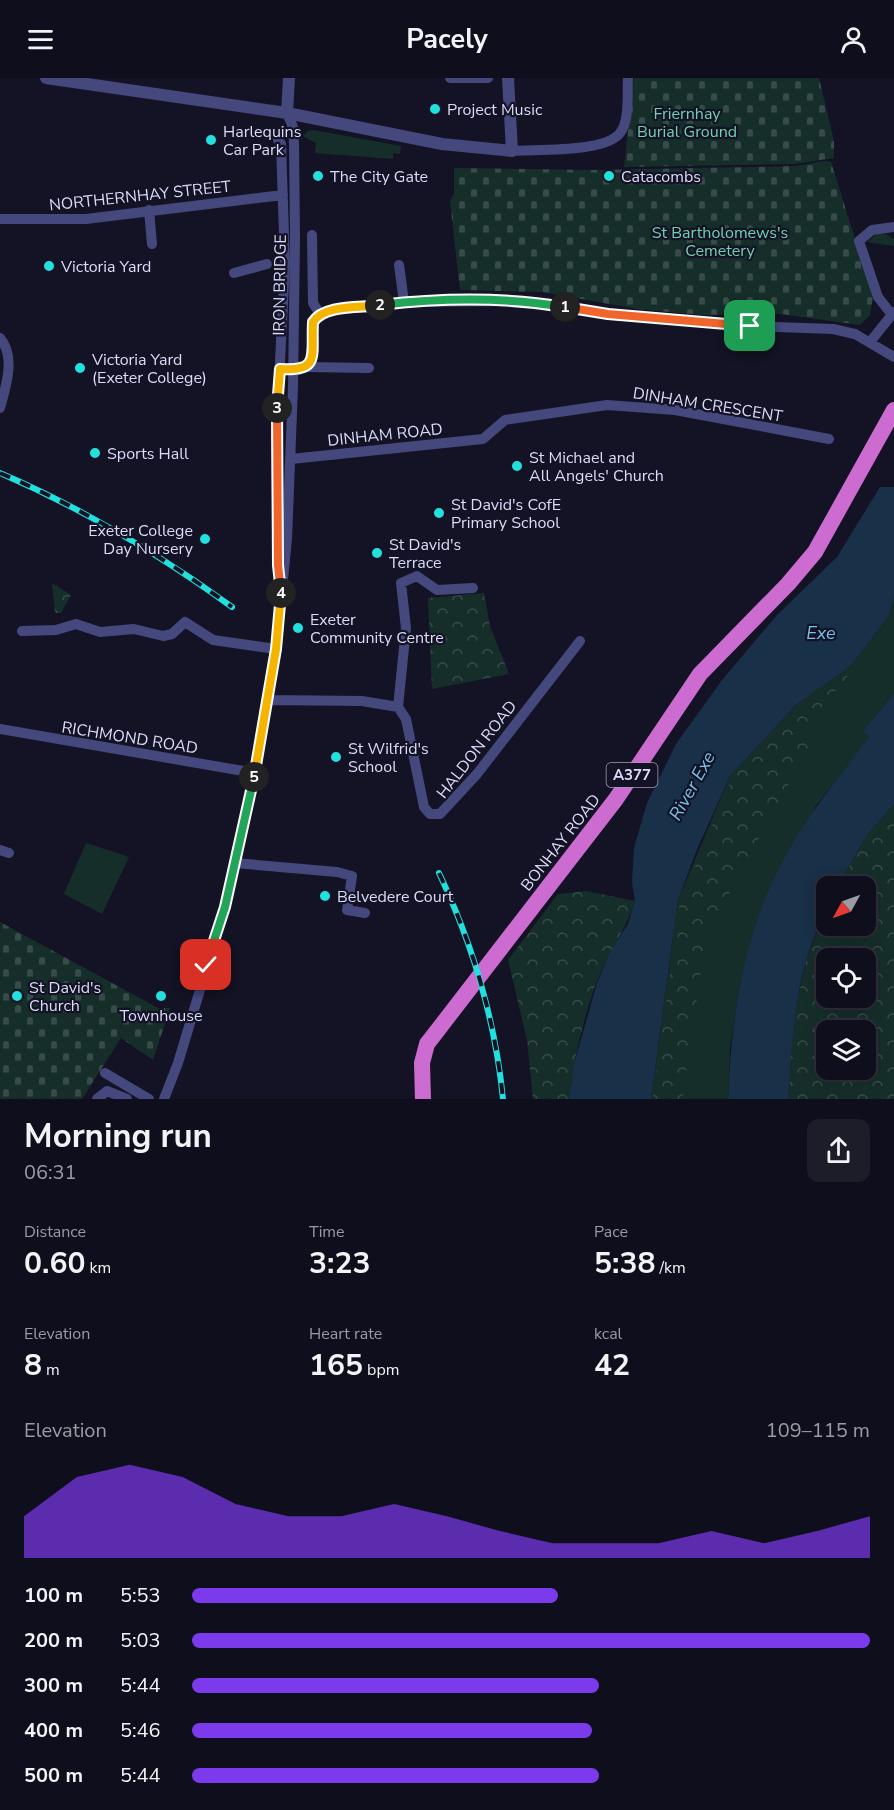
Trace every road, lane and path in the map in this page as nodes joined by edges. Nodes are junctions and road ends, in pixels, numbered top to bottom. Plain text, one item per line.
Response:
1 (46, 78) edge
2 (289, 78) edge
3 (450, 78) edge
4 (488, 78) edge
5 (508, 78) edge
6 (628, 78) edge
7 (287, 113) junction
8 (278, 140) dead end
9 (512, 151) junction
10 (283, 195) junction
11 (149, 210) junction
12 (0, 219) edge
13 (894, 227) edge
14 (312, 235) dead end
15 (152, 244) dead end
16 (276, 264) junction
17 (399, 265) dead end
18 (234, 273) dead end
19 (404, 302) junction
20 (320, 314) junction
21 (893, 314) edge
22 (0, 338) edge
23 (870, 342) junction
24 (894, 357) edge
25 (308, 367) junction
26 (369, 368) dead end
27 (280, 369) junction
28 (0, 408) edge
29 (894, 410) edge
30 (483, 439) joint
31 (829, 439) dead end
32 (291, 459) junction
33 (281, 585) junction
34 (473, 588) dead end
35 (22, 631) dead end
36 (579, 641) dead end
37 (276, 649) junction
38 (268, 700) junction
39 (398, 706) junction
40 (0, 729) edge
41 (255, 772) junction
42 (235, 863) junction
43 (364, 914) dead end
44 (105, 1073) dead end
45 (97, 1099) edge
46 (127, 1099) edge
47 (149, 1099) edge
48 (164, 1099) edge
49 (423, 1099) edge

1 - 7 street
2 - 7 street
3 - 4 street
5 - 9 street
6 - 9 street
7 - 9 street
7 - 32 street, IRON BRIDGE, bridge
8 - 10 street
10 - 11 street, NORTHERNHAY STREET
10 - 16 street
11 - 12 street, NORTHERNHAY STREET
11 - 15 street
13 - 21 street
14 - 20 street
16 - 18 street
16 - 27 street
17 - 19 street
19 - 20 street
19 - 23 street
20 - 25 street
21 - 23 street
22 - 28 street
23 - 24 street
25 - 26 street
25 - 27 street
27 - 33 street
29 - 49 highway, BONHAY ROAD / A377
30 - 31 street, DINHAM CRESCENT
30 - 32 street, DINHAM ROAD
32 - 33 street, IRON BRIDGE
33 - 37 street
34 - 39 street
35 - 37 street
36 - 39 street, HALDON ROAD
37 - 38 street
38 - 39 street
38 - 41 street
40 - 41 street, RICHMOND ROAD
41 - 42 street
42 - 43 street
42 - 48 street
44 - 47 street
45 - 46 street

